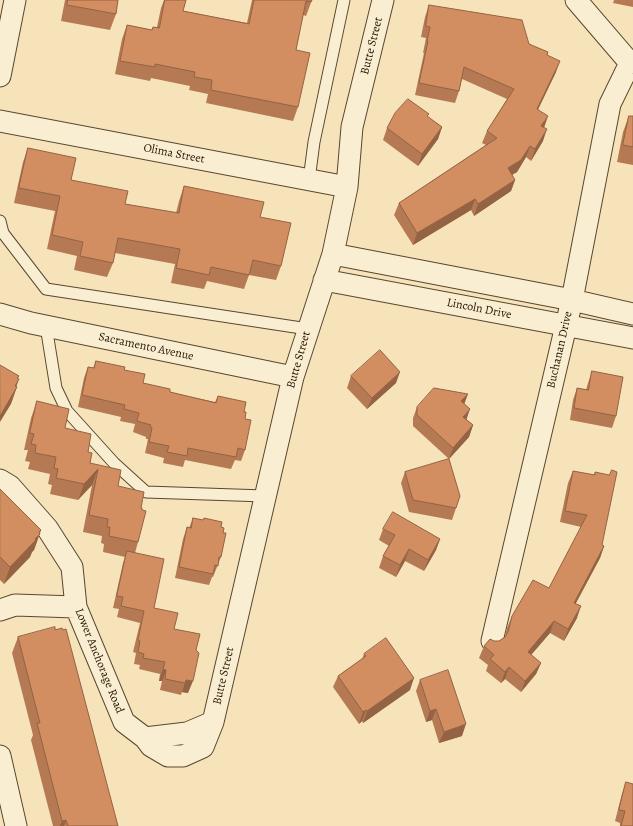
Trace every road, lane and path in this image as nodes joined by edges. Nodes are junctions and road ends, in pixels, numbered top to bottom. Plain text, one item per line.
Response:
1 (15, 0) edge
2 (344, 0) edge
3 (383, 0) edge
4 (576, 0) edge
5 (632, 62) edge
6 (0, 76) edge
7 (0, 121) edge
8 (309, 180) junction
9 (347, 187) junction
10 (0, 221) edge
11 (333, 254) junction
12 (324, 280) junction
13 (572, 300) junction
14 (0, 314) edge
15 (633, 314) edge
16 (46, 326) junction
17 (566, 326) junction
18 (308, 329) junction
19 (633, 338) edge
20 (293, 377) junction
21 (0, 480) edge
22 (265, 496) junction
23 (76, 607) junction
24 (0, 610) edge
25 (492, 642) edge
26 (213, 722) joint
27 (0, 756) edge
28 (16, 826) edge

1 - 6 street
2 - 8 lane
3 - 9 street, Butte Street
4 - 5 street
5 - 13 street, Buchanan Drive
7 - 8 street, Olima Street
8 - 9 street, Olima Street
9 - 11 street, Butte Street
10 - 18 lane
11 - 12 street, Butte Street
11 - 13 street
12 - 17 street, Lincoln Drive
12 - 18 street, Butte Street
13 - 15 street
13 - 17 street, Buchanan Drive
14 - 16 street, Sacramento Avenue
16 - 20 street, Sacramento Avenue
16 - 22 lane
17 - 19 street, Lincoln Drive
17 - 25 street, Buchanan Drive
18 - 20 street, Butte Street
20 - 22 street, Butte Street
21 - 23 street, Lower Anchorage Road
22 - 26 street, Butte Street
23 - 24 street
23 - 26 street, Lower Anchorage Road
27 - 28 street

